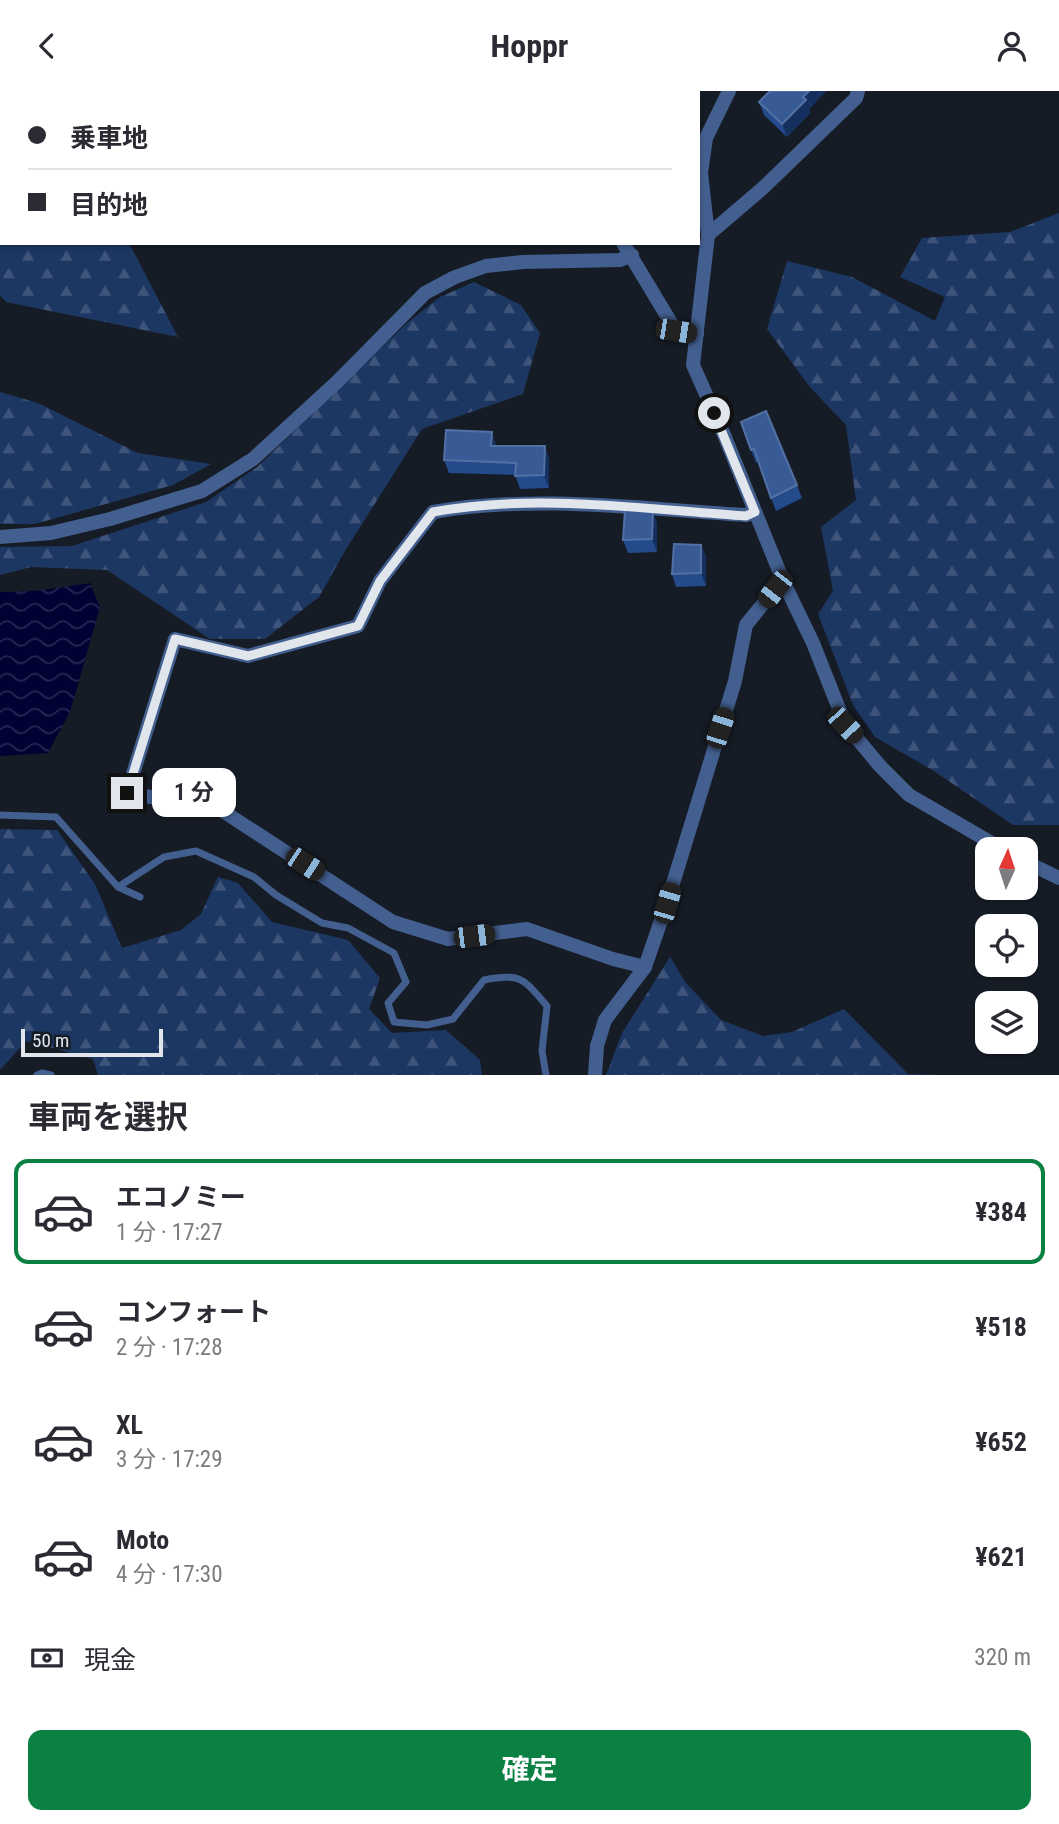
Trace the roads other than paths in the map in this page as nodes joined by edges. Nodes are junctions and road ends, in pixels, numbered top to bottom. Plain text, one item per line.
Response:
1 (729, 91) edge
2 (858, 91) edge
3 (708, 235) junction
4 (627, 249) edge
5 (697, 334) junction
6 (755, 512) junction
7 (0, 537) edge
8 (784, 583) junction
9 (0, 815) edge
10 (981, 837) edge
11 (1038, 868) edge
12 (1059, 878) edge
13 (118, 887) junction
14 (140, 897) dead end
15 (645, 967) junction
16 (37, 1075) edge
17 (51, 1075) edge
18 (546, 1075) edge
19 (595, 1075) edge

1 - 3 street
2 - 3 street
3 - 5 street
4 - 5 street
4 - 7 street
5 - 6 street
6 - 8 street
6 - 15 street
8 - 10 street
8 - 15 street
9 - 13 lane
11 - 12 street
13 - 14 lane
13 - 18 lane
15 - 19 street
16 - 17 lane

